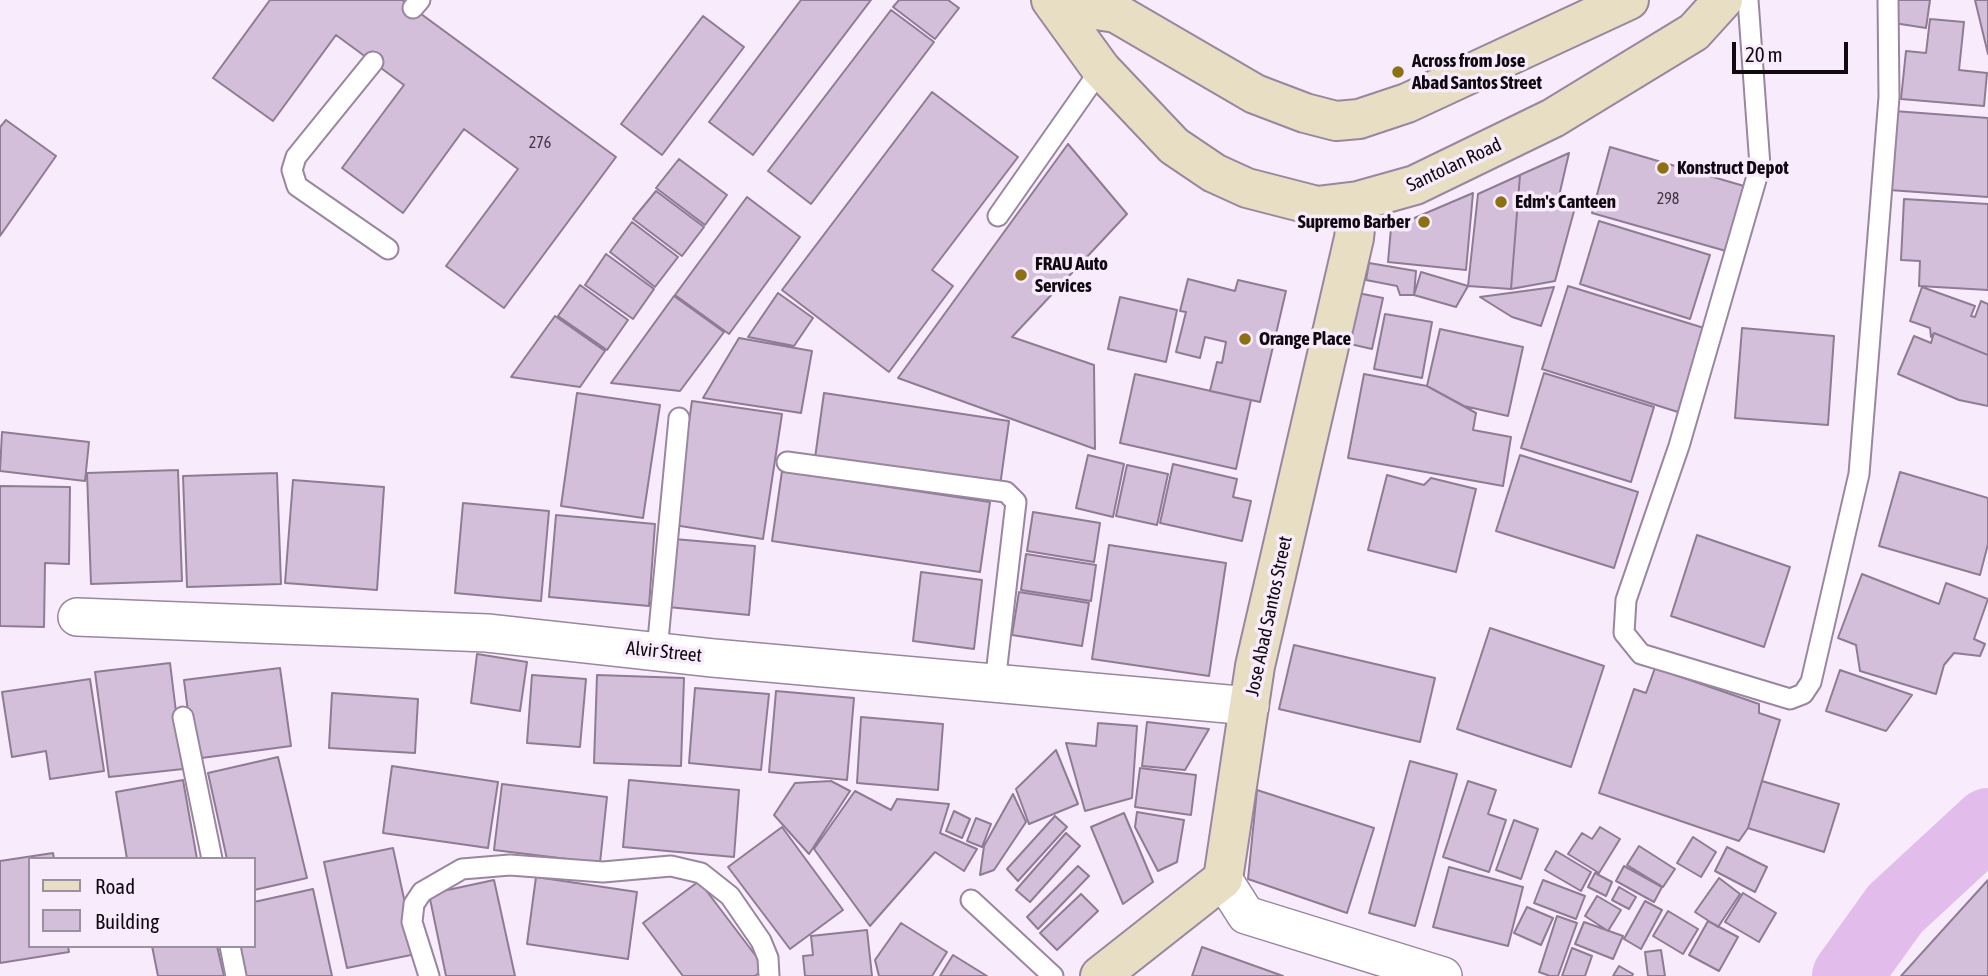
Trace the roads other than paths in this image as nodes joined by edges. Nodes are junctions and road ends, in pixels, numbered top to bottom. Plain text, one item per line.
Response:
1 (1629, 0) edge
2 (1723, 0) edge
3 (1748, 0) edge
4 (1888, 0) edge
5 (1054, 2) edge
6 (373, 62) dead end
7 (1101, 69) junction
8 (1358, 201) junction
9 (998, 216) dead end
10 (388, 249) dead end
11 (680, 418) dead end
12 (787, 462) dead end
13 (77, 617) dead end
14 (657, 651) junction
15 (995, 683) junction
16 (1250, 706) junction
17 (183, 717) dead end
18 (212, 857) edge
19 (1223, 879) junction
20 (971, 900) dead end
21 (230, 948) edge
22 (236, 976) edge
23 (429, 976) edge
24 (769, 976) edge
25 (1053, 976) edge
26 (1100, 976) edge
27 (1443, 976) edge

1 - 5 main road, Santolan Road
2 - 8 main road, Santolan Road
3 - 4 lane
5 - 7 main road, Santolan Road
6 - 10 lane
7 - 8 main road, Santolan Road
7 - 9 lane
8 - 16 main road, Jose Abad Santos Street
11 - 14 lane
12 - 15 lane
13 - 14 street, Alvir Street
14 - 15 street, Alvir Street
15 - 16 street, Alvir Street
16 - 19 main road, Jose Abad Santos Street
17 - 18 lane
19 - 26 main road
19 - 27 street
20 - 25 lane
21 - 22 lane
23 - 24 lane

